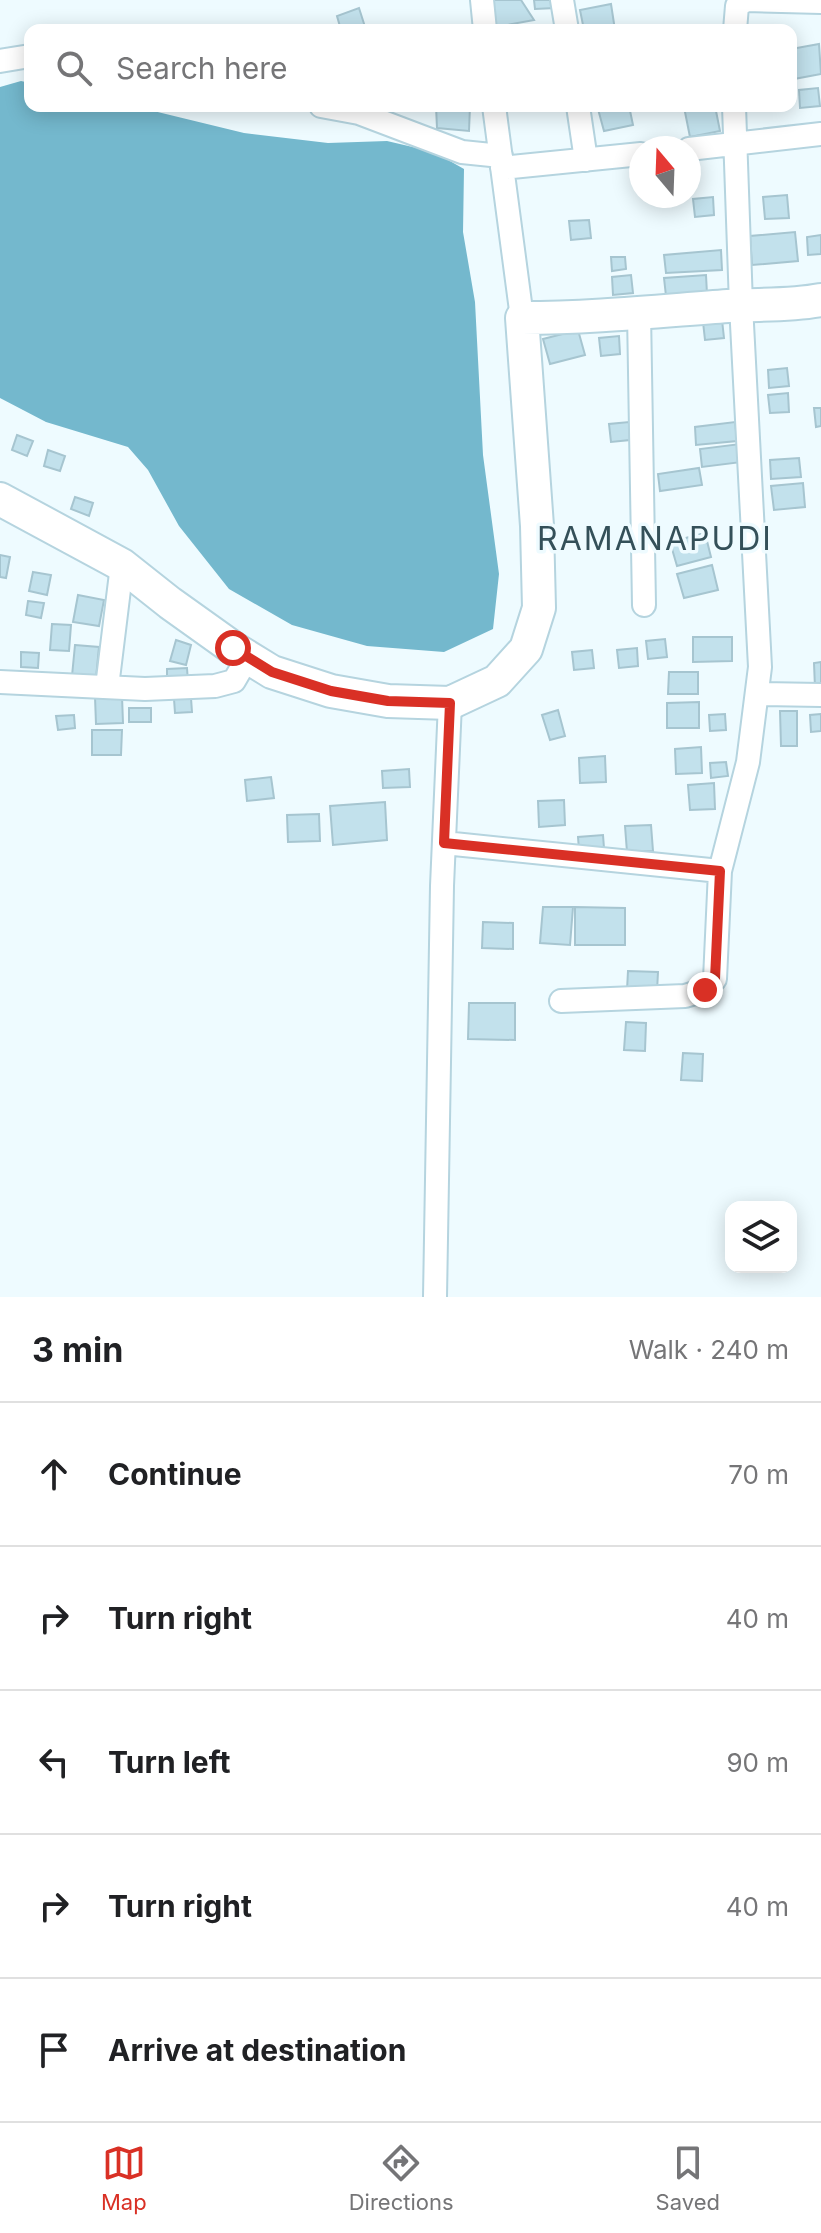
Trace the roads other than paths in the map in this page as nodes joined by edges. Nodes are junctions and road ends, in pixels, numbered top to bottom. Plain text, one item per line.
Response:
1 (482, 0) edge
2 (562, 0) edge
3 (821, 2) edge
4 (484, 24) edge
5 (566, 24) edge
6 (736, 24) edge
7 (24, 57) edge
8 (0, 61) edge
9 (354, 112) edge
10 (495, 112) edge
11 (579, 112) edge
12 (734, 112) edge
13 (821, 134) edge
14 (734, 145) junction
15 (701, 148) edge
16 (629, 155) edge
17 (586, 160) junction
18 (502, 162) junction
19 (821, 300) edge
20 (741, 305) junction
21 (639, 313) junction
22 (522, 318) junction
23 (0, 499) edge
24 (122, 565) junction
25 (644, 605) dead end
26 (248, 657) junction
27 (0, 682) edge
28 (107, 687) junction
29 (757, 694) junction
30 (821, 695) edge
31 (450, 703) junction
32 (444, 843) junction
33 (720, 871) junction
34 (561, 1001) dead end
35 (435, 1297) edge

1 - 4 street
2 - 5 street
3 - 6 street
7 - 8 street
9 - 18 street
10 - 18 street
11 - 17 street
12 - 14 street
13 - 14 street
14 - 15 street
14 - 20 street
16 - 17 street
17 - 18 street
18 - 22 street
19 - 20 main road
20 - 21 main road
20 - 29 street
21 - 22 main road
21 - 25 street
22 - 31 main road
23 - 24 main road
24 - 26 main road
24 - 28 street
26 - 28 street
26 - 31 main road
27 - 28 street
29 - 30 street
29 - 33 street
31 - 32 street
32 - 33 street
32 - 35 street
33 - 34 street

